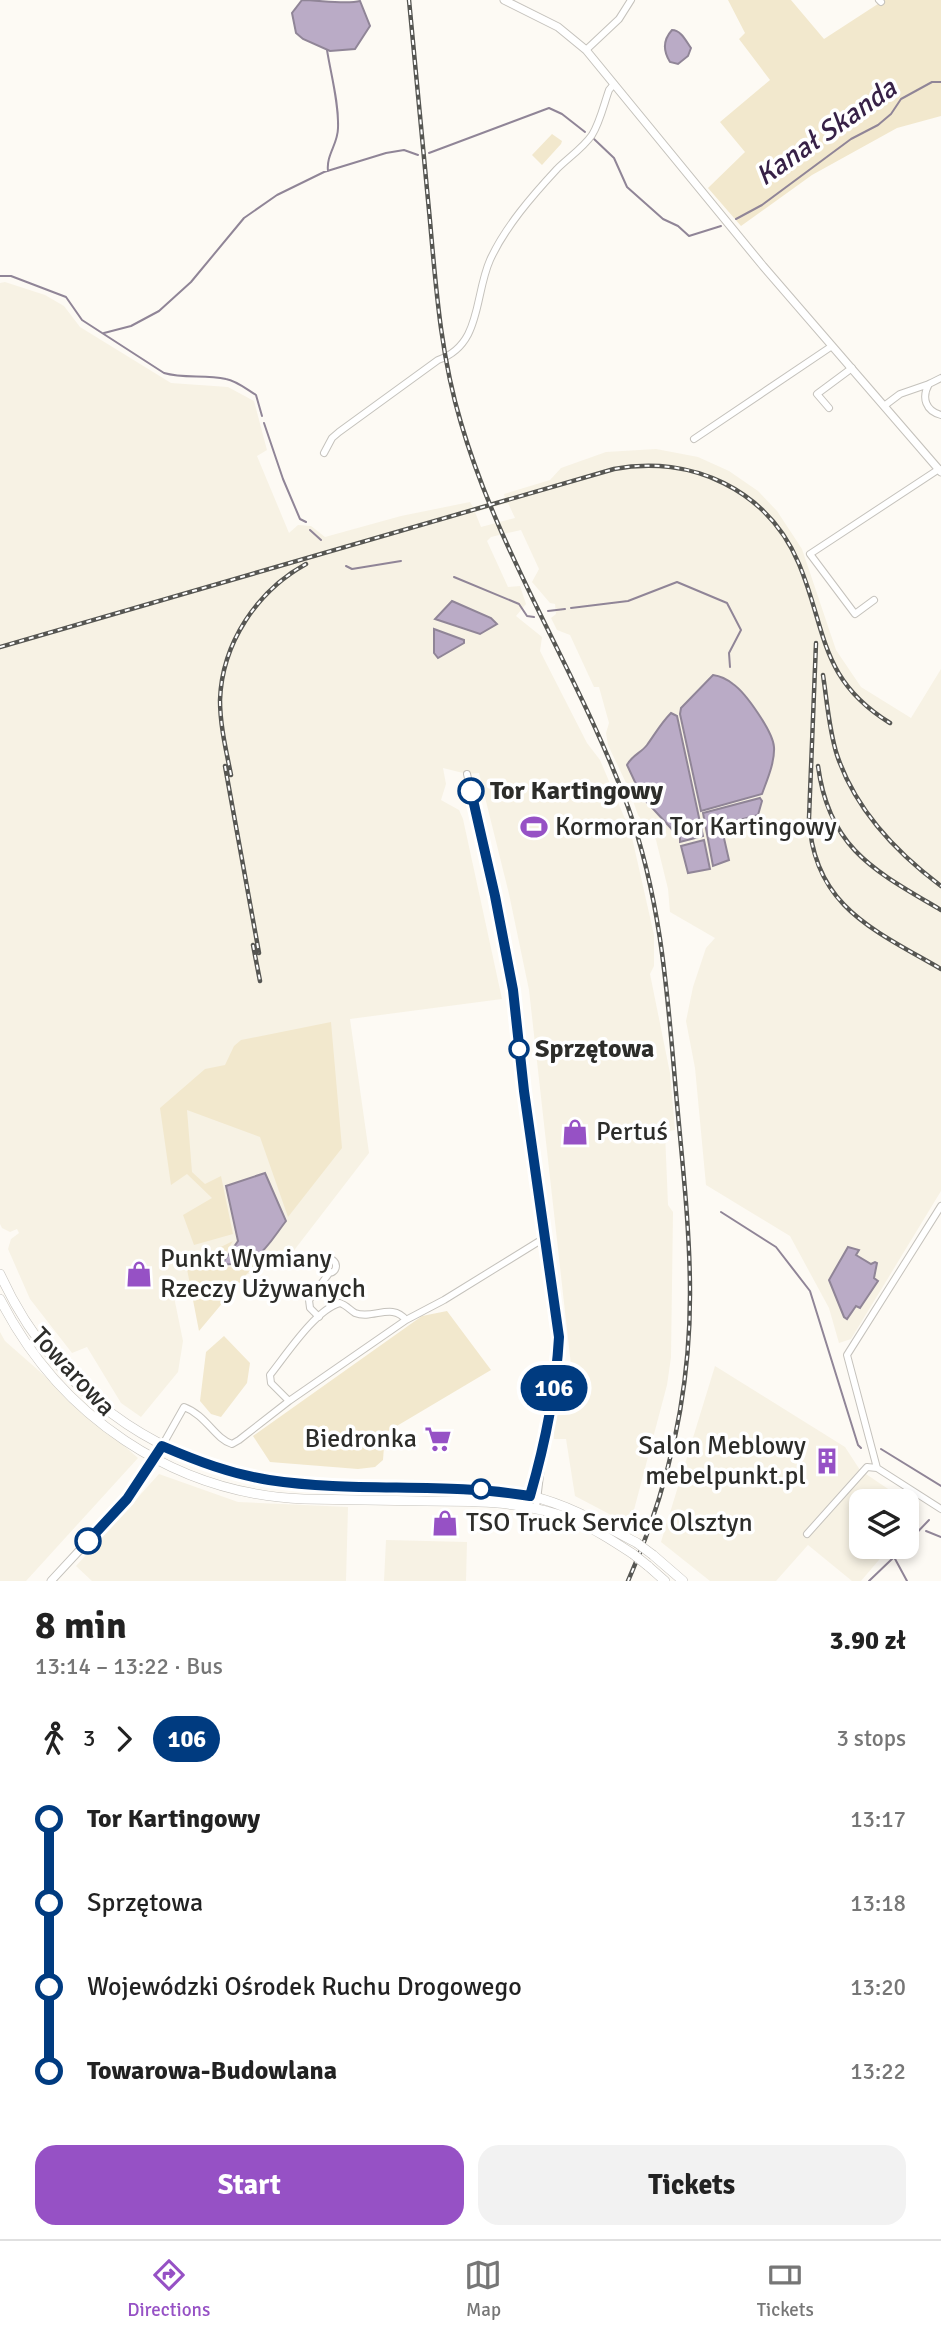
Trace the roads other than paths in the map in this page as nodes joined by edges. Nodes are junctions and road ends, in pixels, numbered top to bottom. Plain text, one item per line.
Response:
1 (504, 0) edge
2 (631, 0) edge
3 (586, 50) junction
4 (614, 84) junction
5 (832, 345) junction
6 (852, 368) junction
7 (941, 378) edge
8 (929, 384) junction
9 (913, 390) junction
10 (925, 396) junction
11 (884, 406) junction
12 (829, 408) dead end
13 (941, 415) edge
14 (695, 439) dead end
15 (324, 453) dead end
16 (940, 470) edge
17 (874, 600) dead end
18 (467, 774) dead end
19 (941, 1206) edge
20 (546, 1237) junction
21 (330, 1272) dead end
22 (0, 1274) edge
23 (0, 1299) edge
24 (318, 1317) junction
25 (406, 1320) junction
26 (289, 1401) junction
27 (162, 1446) junction
28 (152, 1459) junction
29 (877, 1468) junction
30 (533, 1497) junction
31 (532, 1507) junction
32 (941, 1509) edge
33 (807, 1534) dead end
34 (51, 1581) edge
35 (665, 1581) edge
36 (683, 1581) edge

1 - 3 street
2 - 3 street
3 - 4 street
4 - 5 street
4 - 15 street
5 - 6 street
5 - 14 street
6 - 11 street
6 - 12 street
7 - 8 street
8 - 9 street
8 - 10 street
9 - 10 street
9 - 11 street
10 - 13 street
11 - 16 street
16 - 17 street
18 - 20 street
19 - 29 street
20 - 25 street
20 - 30 street
21 - 24 street
22 - 27 main road, Towarowa
23 - 28 main road, Towarowa
24 - 25 street
24 - 26 street
25 - 26 street
26 - 27 street
27 - 28 street
27 - 30 main road, Towarowa
28 - 31 main road, Towarowa
28 - 34 street
29 - 32 street
29 - 33 street
30 - 31 street
30 - 36 main road, Towarowa, bridge
31 - 35 main road, Towarowa, bridge

